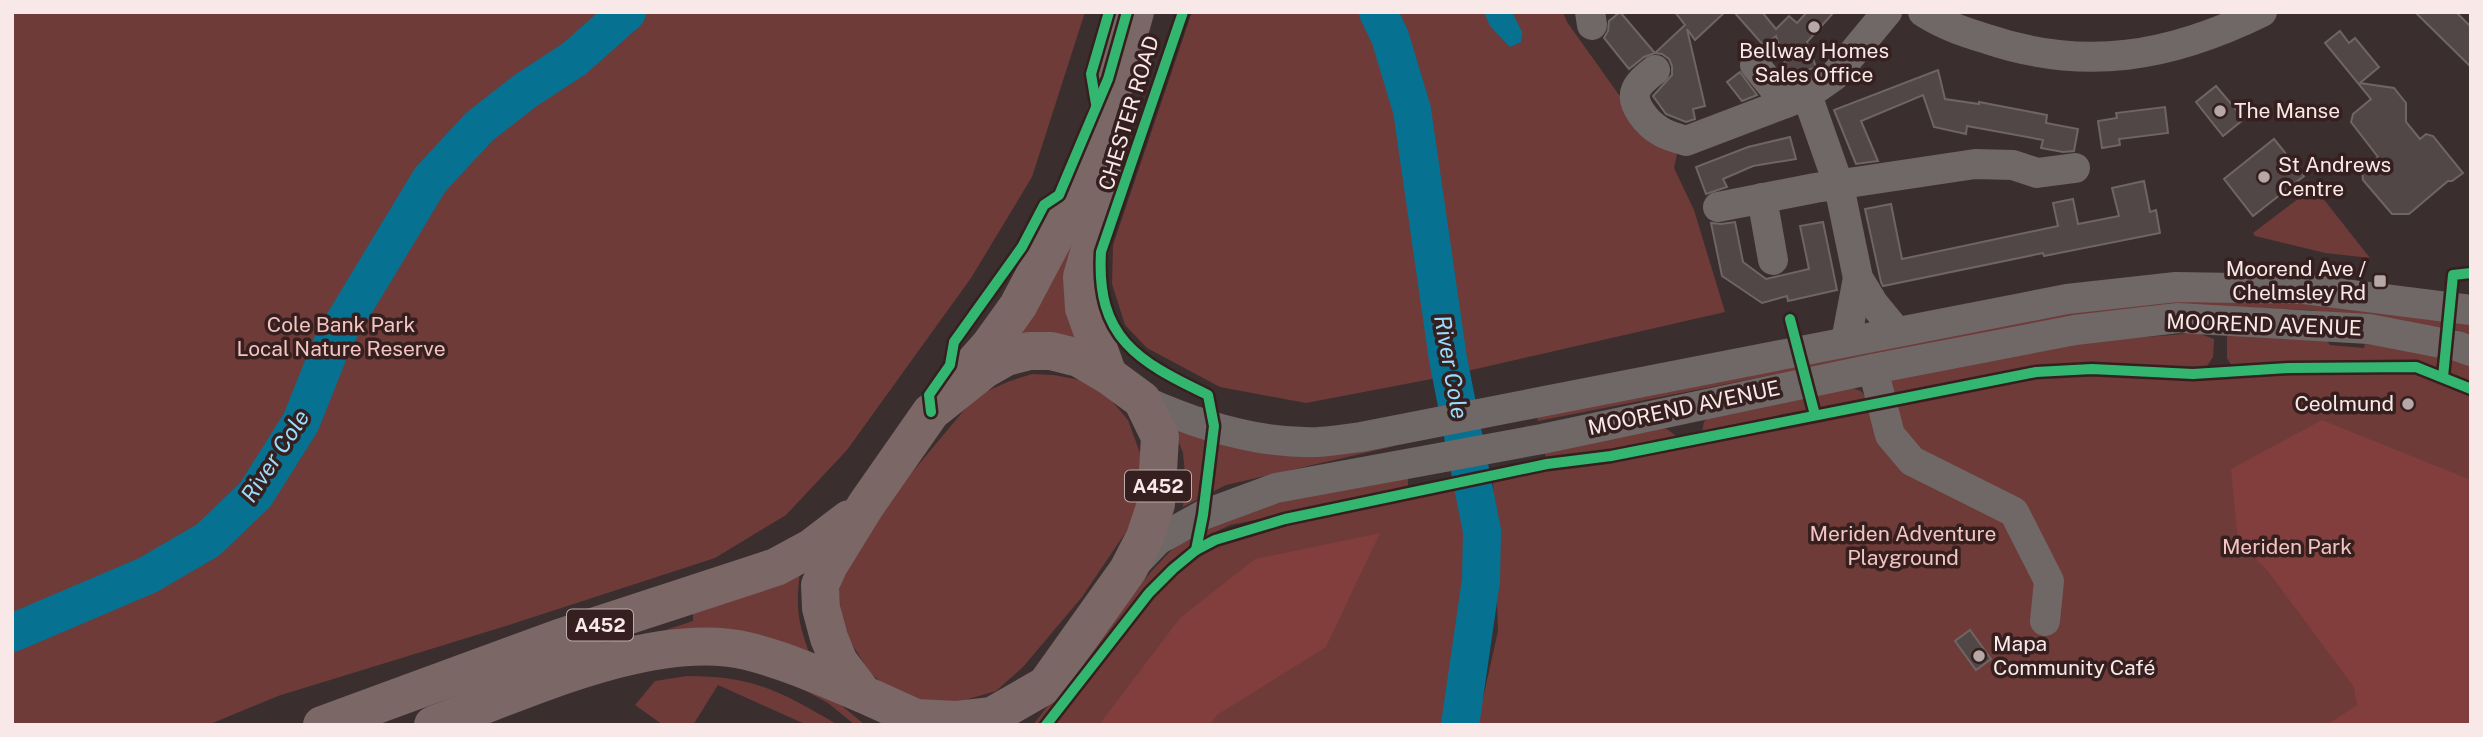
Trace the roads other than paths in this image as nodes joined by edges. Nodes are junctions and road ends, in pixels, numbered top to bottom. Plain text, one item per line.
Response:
1 (1135, 12) edge
2 (1160, 12) edge
3 (1887, 12) edge
4 (1923, 12) edge
5 (2262, 12) edge
6 (1755, 65) dead end
7 (1655, 70) dead end
8 (1796, 99) junction
9 (2075, 168) dead end
10 (1839, 186) junction
11 (1762, 198) junction
12 (1718, 207) dead end
13 (1773, 260) dead end
14 (1858, 278) junction
15 (2471, 310) edge
16 (1896, 331) junction
17 (1846, 341) junction
18 (2471, 351) edge
19 (1873, 369) junction
20 (1108, 375) junction
21 (1142, 400) junction
22 (931, 412) junction
23 (866, 505) junction
24 (1128, 570) junction
25 (2045, 621) dead end
26 (863, 694) junction
27 (322, 725) edge
28 (433, 725) edge

1 - 22 highway, CHESTER ROAD / A452
2 - 20 highway, CHESTER ROAD
3 - 8 street
4 - 5 street
6 - 8 street
7 - 8 street
8 - 10 street
9 - 10 street
10 - 11 street
10 - 14 street
11 - 12 street
11 - 13 street
14 - 16 street
14 - 17 street
15 - 16 street, MOOREND AVENUE
16 - 17 street, MOOREND AVENUE
17 - 21 street, MOOREND AVENUE
18 - 19 street, MOOREND AVENUE
19 - 24 street, MOOREND AVENUE
19 - 25 street
20 - 21 highway, A452
20 - 22 highway, A452
21 - 24 highway, A452
22 - 23 highway, A452
23 - 26 highway, A452
23 - 27 highway, A452
24 - 26 highway, A452
26 - 28 highway, A452

